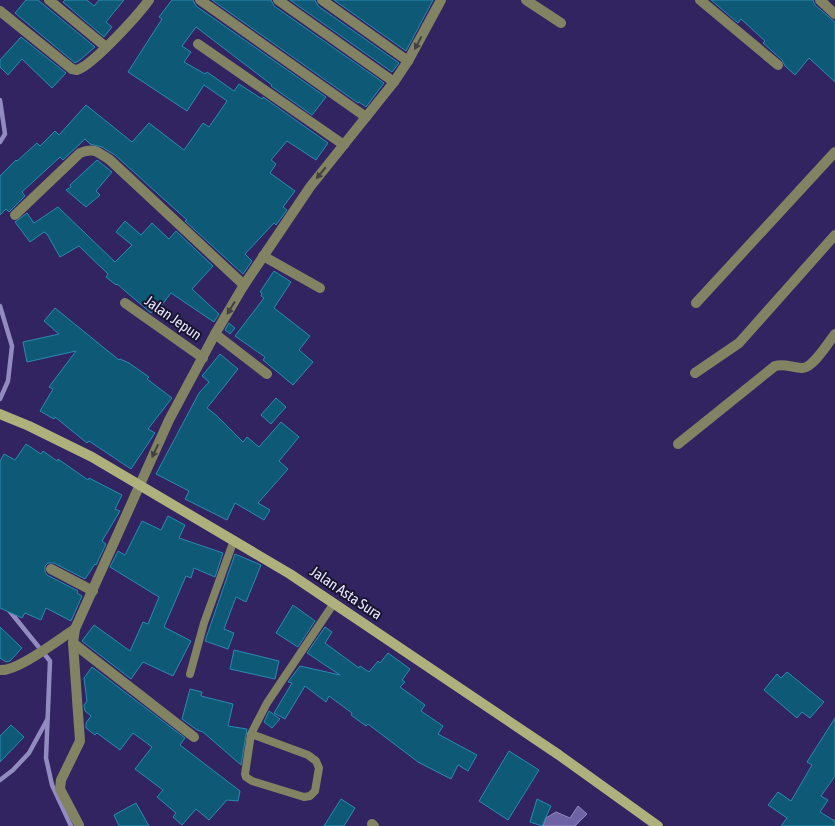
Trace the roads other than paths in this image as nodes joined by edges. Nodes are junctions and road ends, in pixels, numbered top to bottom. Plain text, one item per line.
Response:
1 (49, 0) edge
2 (149, 0) edge
3 (200, 0) edge
4 (278, 0) edge
5 (322, 0) edge
6 (441, 0) edge
7 (526, 0) edge
8 (700, 0) edge
9 (820, 0) edge
10 (0, 11) edge
11 (835, 14) edge
12 (561, 23) dead end
13 (198, 44) dead end
14 (106, 47) junction
15 (408, 62) junction
16 (778, 65) dead end
17 (394, 82) junction
18 (366, 117) junction
19 (344, 145) junction
20 (835, 152) edge
21 (15, 214) dead end
22 (835, 235) edge
23 (263, 256) junction
24 (244, 285) junction
25 (320, 288) dead end
26 (125, 303) dead end
27 (696, 303) dead end
28 (216, 334) junction
29 (835, 334) edge
30 (203, 358) junction
31 (695, 373) dead end
32 (267, 374) dead end
33 (0, 414) edge
34 (678, 444) dead end
35 (139, 486) junction
36 (234, 540) junction
37 (51, 569) dead end
38 (93, 591) junction
39 (334, 603) junction
40 (75, 629) junction
41 (73, 643) junction
42 (0, 670) edge
43 (190, 674) dead end
44 (251, 734) junction
45 (194, 737) dead end
46 (646, 822) edge
47 (79, 824) dead end
48 (658, 826) edge

1 - 14 street
2 - 14 street
3 - 18 street
4 - 17 street
5 - 15 street
6 -> 15 street
7 - 12 street
8 - 16 street
9 - 11 street
10 - 14 street
13 - 19 street
15 - 17 street
17 - 18 street
18 - 19 street
19 -> 23 street
20 - 27 street
21 - 24 street
22 - 31 street
23 - 24 street
23 - 25 street
24 -> 28 street
26 - 30 street, Jalan Jepun
28 - 30 street
28 - 32 street
29 - 34 street
30 -> 35 street
33 - 35 street, Jalan Asta Sura
35 - 36 street, Jalan Asta Sura
35 - 38 street
36 - 39 street, Jalan Asta Sura
36 - 43 lane
37 - 38 street
38 - 40 street
39 - 44 lane
39 - 46 street, Jalan Asta Sura
40 - 41 street
40 - 42 street
41 - 45 street
41 - 47 street
44 - 44 lane
46 - 48 street, Jalan Asta Sura

